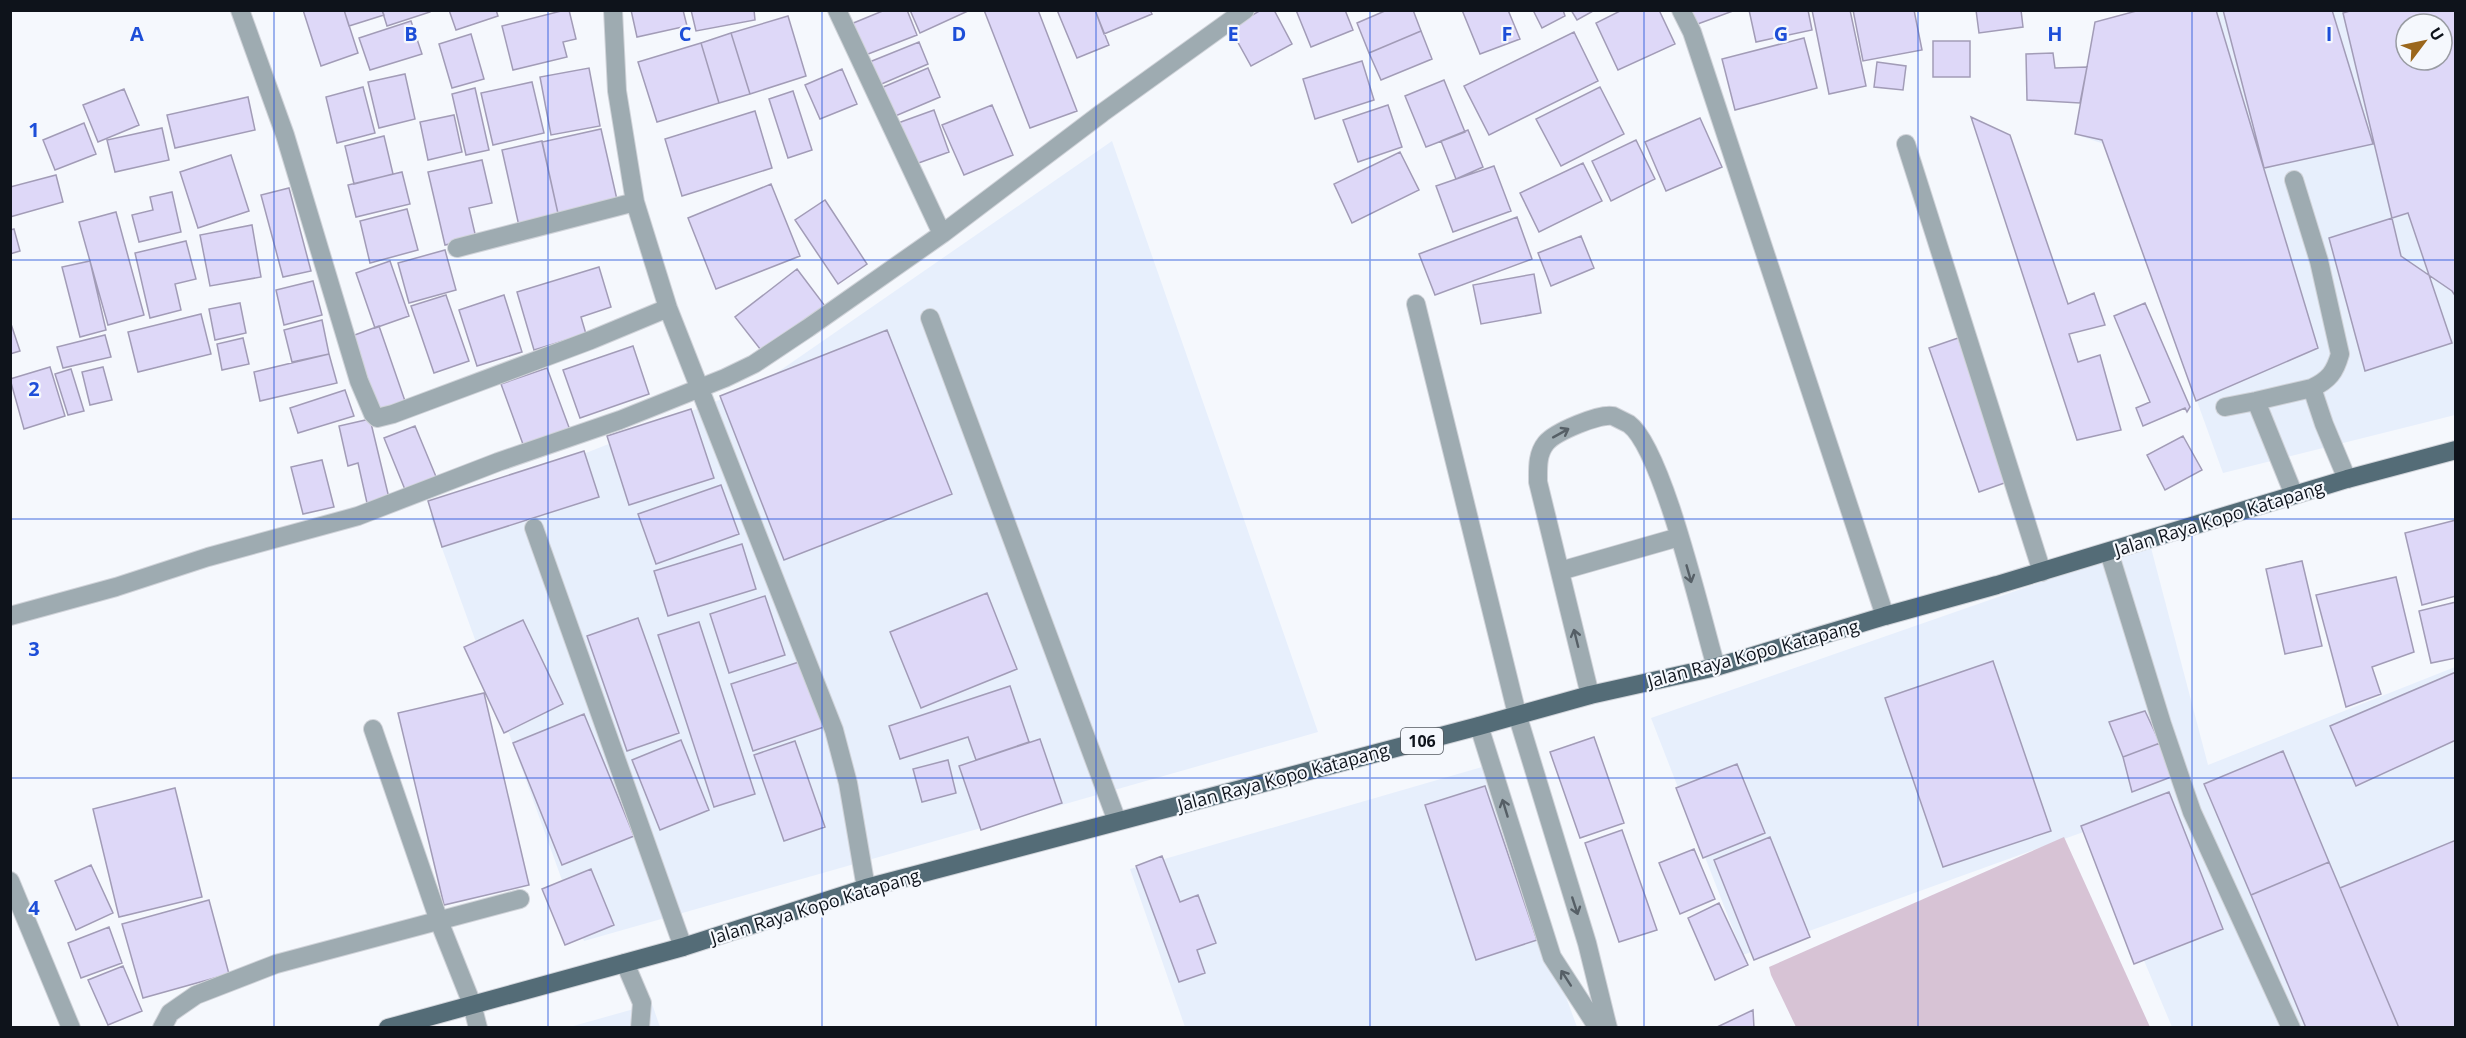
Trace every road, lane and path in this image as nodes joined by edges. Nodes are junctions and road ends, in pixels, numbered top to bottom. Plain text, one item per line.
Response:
1 (240, 10) edge
2 (613, 10) edge
3 (837, 10) edge
4 (1245, 10) edge
5 (1682, 10) edge
6 (1906, 144) dead end
7 (2294, 180) dead end
8 (635, 202) junction
9 (942, 234) junction
10 (457, 248) dead end
11 (1416, 304) dead end
12 (668, 308) junction
13 (930, 318) dead end
14 (699, 387) junction
15 (2312, 388) junction
16 (2256, 402) junction
17 (2225, 406) dead end
18 (2456, 450) edge
19 (2347, 479) junction
20 (2294, 495) junction
21 (534, 528) dead end
22 (1679, 537) junction
23 (2109, 552) junction
24 (1560, 571) junction
25 (2042, 572) junction
26 (10, 616) edge
27 (1885, 616) junction
28 (1716, 667) junction
29 (1590, 695) junction
30 (1517, 714) junction
31 (1479, 726) junction
32 (373, 729) dead end
33 (1117, 821) junction
34 (10, 881) edge
35 (866, 888) junction
36 (520, 900) dead end
37 (438, 921) junction
38 (683, 947) junction
39 (625, 963) junction
40 (472, 1004) junction
41 (71, 1028) edge
42 (162, 1028) edge
43 (388, 1028) edge
44 (478, 1028) edge
45 (640, 1028) edge
46 (1598, 1028) edge
47 (1608, 1028) edge
48 (2291, 1028) edge

1 - 12 street
2 - 8 street
3 - 9 street
4 - 9 street
5 - 27 street
6 - 25 street
7 - 15 street
8 - 10 street
8 - 12 street
9 - 14 street
11 - 30 street
12 - 14 street
13 - 33 street
14 - 26 street
14 - 35 street
15 - 16 street
15 - 19 street
16 - 17 street
16 - 20 street
18 - 19 main road, Jalan Raya Kopo Katapang / 106
19 - 20 main road, Jalan Raya Kopo Katapang / 106
20 - 23 main road, Jalan Raya Kopo Katapang / 106
21 - 38 street
22 - 24 street
24 -> 22 street
22 -> 28 street
23 - 25 main road, Jalan Raya Kopo Katapang / 106
23 - 48 street
29 -> 24 street
25 - 27 main road, Jalan Raya Kopo Katapang / 106
27 - 28 main road, Jalan Raya Kopo Katapang / 106
28 - 29 main road, Jalan Raya Kopo Katapang / 106
29 - 30 main road, Jalan Raya Kopo Katapang / 106
30 - 31 main road, Jalan Raya Kopo Katapang / 106
30 -> 47 street
31 - 33 main road, Jalan Raya Kopo Katapang / 106
46 -> 31 street
32 - 37 street
33 - 35 main road, Jalan Raya Kopo Katapang / 106
34 - 41 street
35 - 38 main road, Jalan Raya Kopo Katapang / 106
36 - 37 street
37 - 40 street
37 - 42 street
38 - 39 main road, Jalan Raya Kopo Katapang / 106
39 - 40 main road, Jalan Raya Kopo Katapang / 106
39 - 45 street
40 - 43 main road, Jalan Raya Kopo Katapang / 106
40 - 44 street

